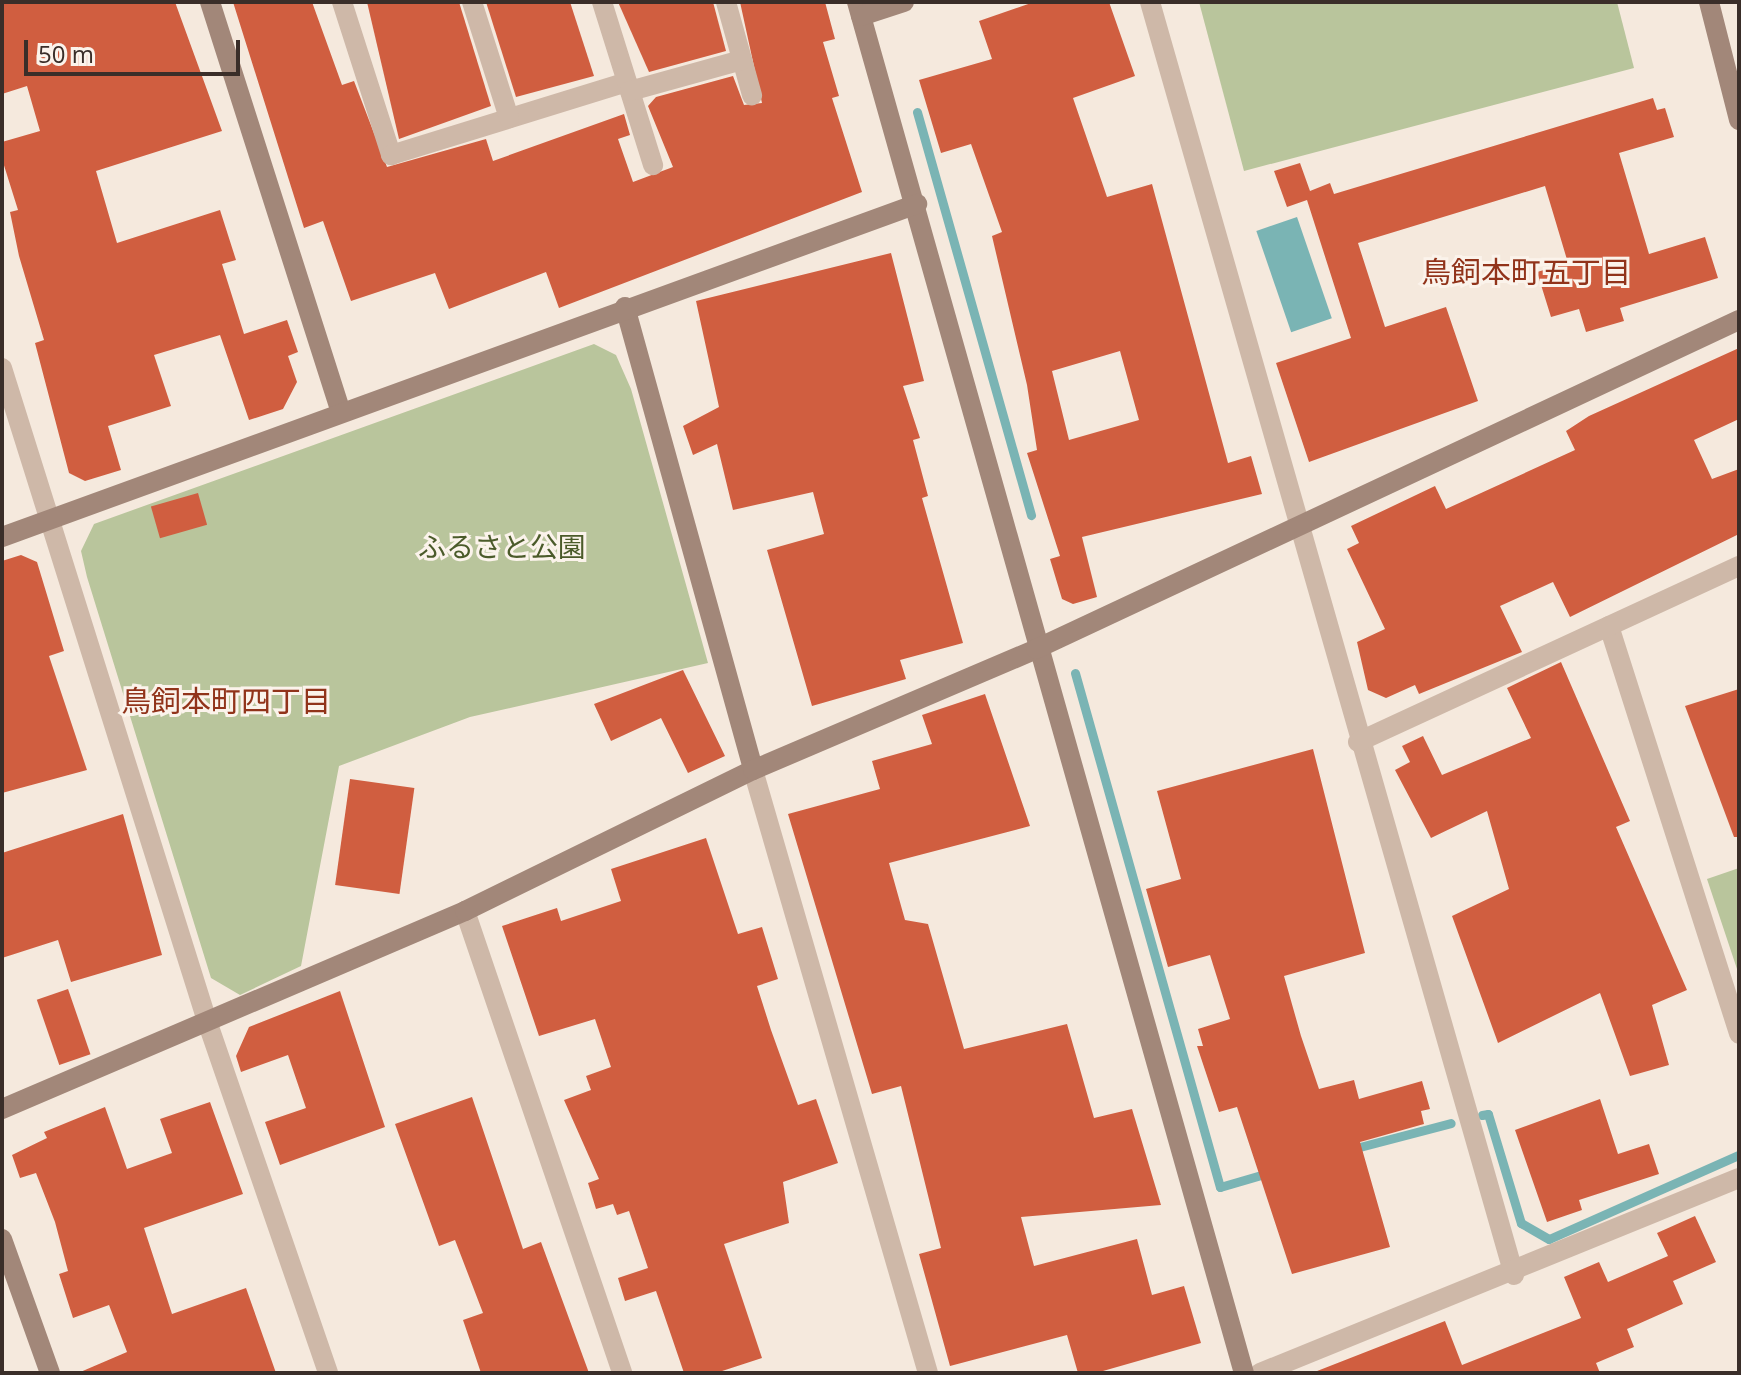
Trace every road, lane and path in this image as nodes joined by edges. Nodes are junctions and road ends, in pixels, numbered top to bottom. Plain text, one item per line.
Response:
1 (210, 2) edge
2 (342, 2) edge
3 (472, 2) edge
4 (602, 2) edge
5 (726, 2) edge
6 (904, 2) edge
7 (1150, 2) edge
8 (1709, 2) edge
9 (859, 9) edge
10 (742, 60) junction
11 (628, 87) junction
12 (752, 95) dead end
13 (509, 118) junction
14 (1739, 120) edge
15 (653, 165) dead end
16 (917, 204) junction
17 (625, 307) junction
18 (1739, 320) edge
19 (2, 368) edge
20 (341, 412) junction
21 (47, 521) junction
22 (1297, 522) junction
23 (2, 537) edge
24 (1739, 566) edge
25 (1609, 626) junction
26 (1036, 649) junction
27 (1358, 742) junction
28 (753, 770) junction
29 (465, 911) junction
30 (208, 1024) junction
31 (1739, 1034) edge
32 (2, 1109) edge
33 (1739, 1178) edge
34 (2, 1239) edge
35 (1514, 1275) junction
36 (50, 1373) edge
37 (328, 1373) edge
38 (622, 1373) edge
39 (928, 1373) edge
40 (1244, 1373) edge
41 (1260, 1373) edge

1 - 20 street
2 - 13 street
3 - 13 street
4 - 11 street
5 - 10 street
6 - 9 street
7 - 22 street
8 - 14 street
9 - 16 street
10 - 11 street
10 - 12 street
11 - 13 street
11 - 15 street
16 - 17 street
16 - 26 street
17 - 20 street
17 - 28 street
18 - 22 street
19 - 21 street
20 - 21 street
21 - 23 street
21 - 30 street
22 - 26 street
22 - 27 street
24 - 25 street
25 - 27 street
25 - 31 street
26 - 28 street
26 - 40 street
27 - 35 street
28 - 29 street
28 - 39 street
29 - 30 street
29 - 38 street
30 - 32 street
30 - 37 street
33 - 35 street
34 - 36 street
35 - 41 street

